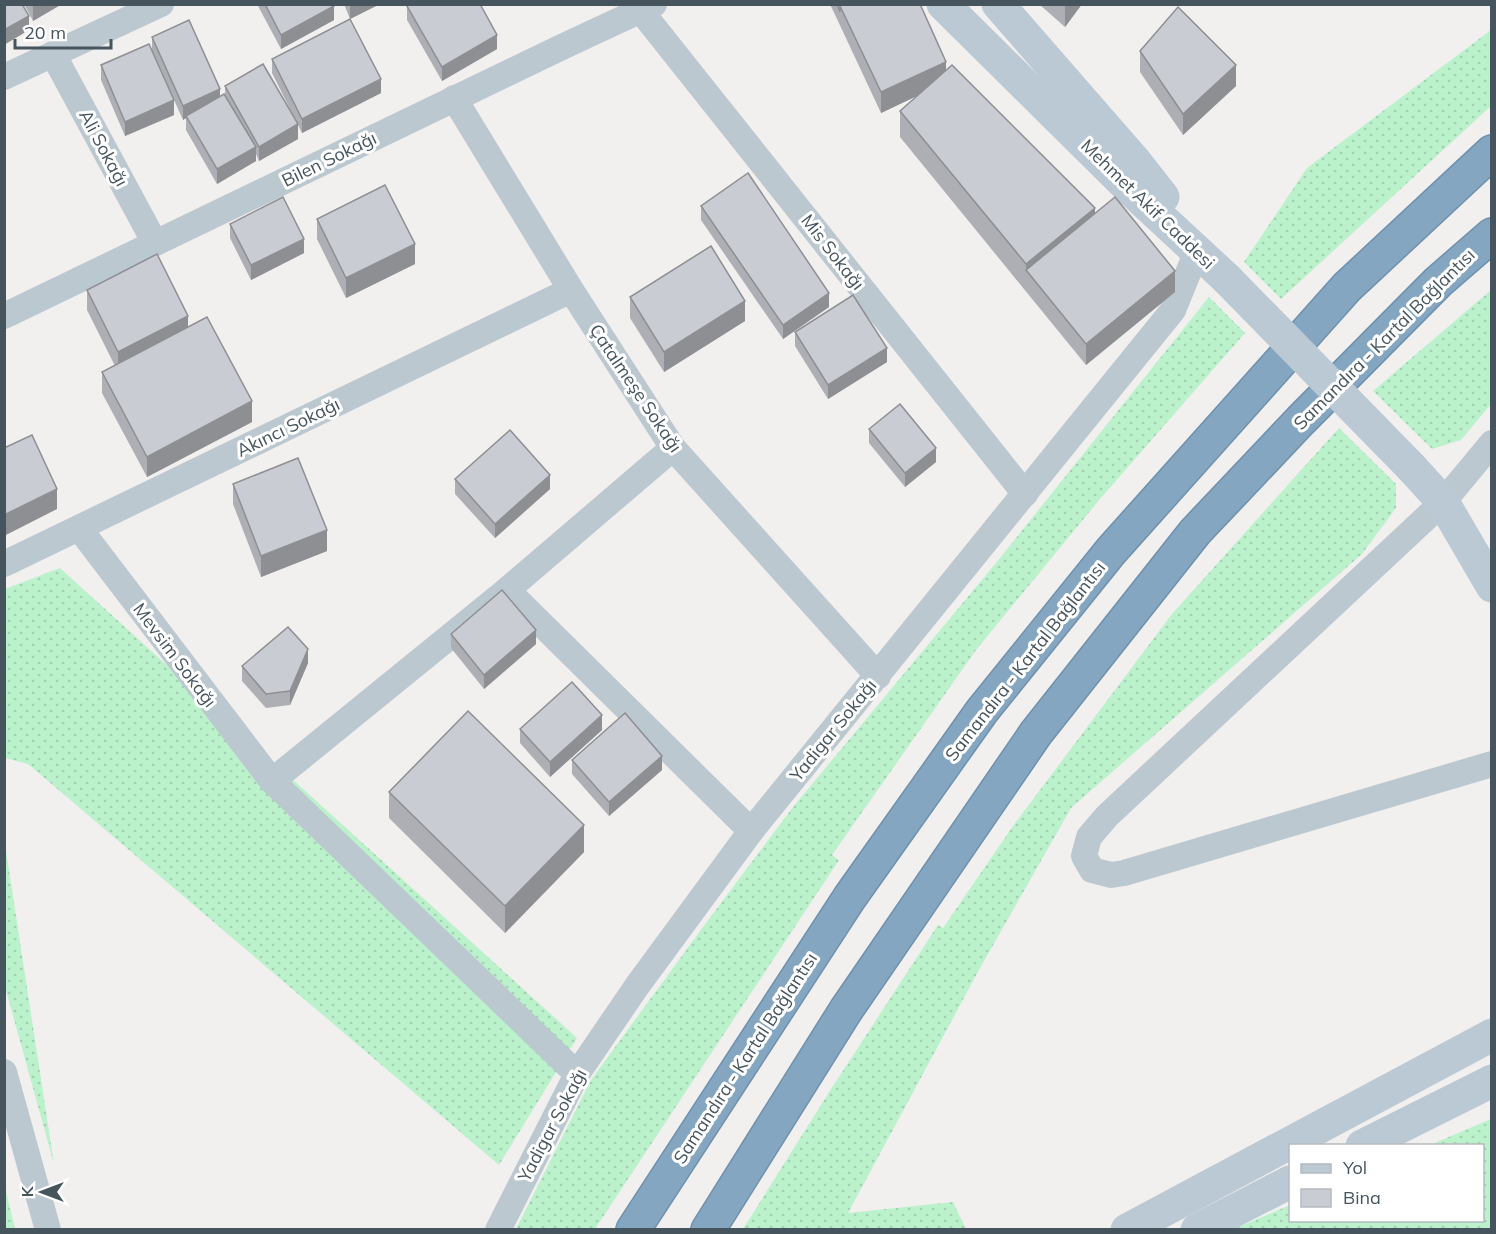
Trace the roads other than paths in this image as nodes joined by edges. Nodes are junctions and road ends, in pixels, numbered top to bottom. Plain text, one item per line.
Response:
1 (161, 4) edge
2 (943, 4) edge
3 (998, 4) edge
4 (648, 8) edge
5 (53, 54) junction
6 (4, 76) edge
7 (454, 98) junction
8 (1491, 152) edge
9 (1491, 235) edge
10 (155, 243) junction
11 (1197, 251) junction
12 (1227, 279) junction
13 (571, 290) junction
14 (4, 316) edge
15 (1491, 443) edge
16 (673, 448) junction
17 (1025, 494) junction
18 (1443, 502) junction
19 (79, 528) junction
20 (4, 564) edge
21 (1491, 586) edge
22 (507, 590) junction
23 (878, 676) junction
24 (1491, 764) edge
25 (272, 781) junction
26 (752, 831) junction
27 (1491, 1035) edge
28 (4, 1072) edge
29 (577, 1074) junction
30 (1491, 1081) edge
31 (1366, 1144) edge
32 (1289, 1183) edge
33 (48, 1230) edge
34 (498, 1230) edge
35 (633, 1230) edge
36 (708, 1230) edge
37 (1126, 1230) edge
38 (1197, 1230) edge

1 - 5 street
2 - 11 main road, Mehmet Akif Caddesi
3 - 12 main road, Mehmet Akif Caddesi
4 - 7 street, Bilen Sokağı
4 - 17 street, Mis Sokağı
5 - 6 street
5 - 10 street, Ali Sokağı
7 - 10 street, Bilen Sokağı
7 - 13 street, Çatalmeşe Sokağı
8 - 35 highway, Samandıra - Kartal Bağlantısı
9 - 36 highway, Samandıra - Kartal Bağlantısı
10 - 14 street, Bilen Sokağı
11 - 12 main road, Mehmet Akif Caddesi
11 - 17 street, Yadigar Sokağı
12 - 18 main road, bridge
13 - 16 street, Çatalmeşe Sokağı
13 - 19 street, Akıncı Sokağı
15 - 18 street
16 - 22 street
16 - 23 street, Çatalmeşe Sokağı
17 - 23 street, Yadigar Sokağı
18 - 21 main road
18 - 24 street
19 - 20 street, Akıncı Sokağı
19 - 25 street, Mevsim Sokağı
22 - 25 street
22 - 26 street
23 - 26 street, Yadigar Sokağı
25 - 29 street, Mevsim Sokağı
26 - 29 street, Yadigar Sokağı
27 - 37 main road
28 - 33 street
29 - 34 street, Yadigar Sokağı
30 - 31 main road
32 - 38 main road

